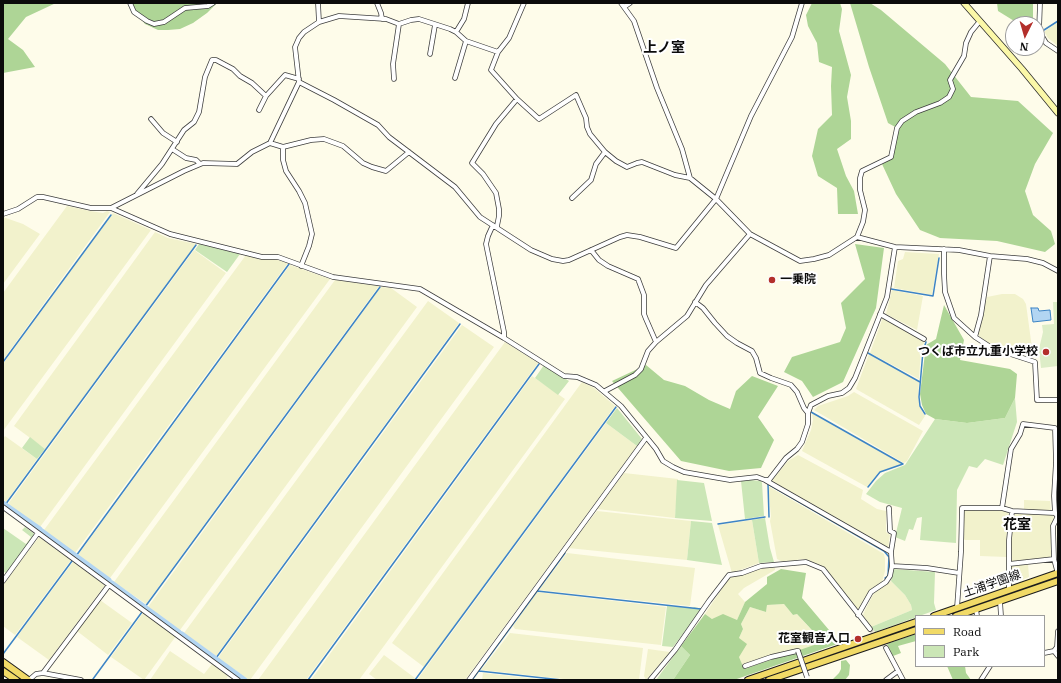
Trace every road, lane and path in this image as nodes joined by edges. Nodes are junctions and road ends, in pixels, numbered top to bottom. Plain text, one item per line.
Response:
1 (130, 3) edge
2 (213, 3) edge
3 (318, 3) edge
4 (377, 3) edge
5 (468, 3) edge
6 (524, 3) edge
7 (630, 3) edge
8 (802, 3) edge
9 (964, 3) edge
10 (1040, 3) edge
11 (622, 5) edge
12 (382, 18) junction
13 (980, 21) junction
14 (319, 22) junction
15 (399, 24) junction
16 (436, 25) junction
17 (456, 32) junction
18 (466, 40) junction
19 (1058, 51) edge
20 (498, 52) junction
21 (430, 54) dead end
22 (455, 78) dead end
23 (394, 79) dead end
24 (299, 80) junction
25 (266, 96) junction
26 (518, 99) junction
27 (259, 110) dead end
28 (1058, 114) edge
29 (150, 119) dead end
30 (176, 142) junction
31 (270, 142) junction
32 (283, 147) junction
33 (172, 149) junction
34 (409, 152) junction
35 (605, 152) junction
36 (200, 164) junction
37 (690, 178) junction
38 (135, 196) junction
39 (572, 198) dead end
40 (716, 199) junction
41 (111, 208) junction
42 (3, 214) edge
43 (495, 226) junction
44 (750, 234) junction
45 (857, 237) junction
46 (896, 247) junction
47 (944, 249) junction
48 (591, 250) junction
49 (990, 256) junction
50 (301, 266) junction
51 (1058, 271) edge
52 (696, 302) junction
53 (880, 314) junction
54 (975, 337) junction
55 (504, 338) junction
56 (924, 339) dead end
57 (656, 342) junction
58 (605, 392) junction
59 (1058, 400) edge
60 (808, 413) junction
61 (646, 438) junction
62 (765, 480) junction
63 (3, 507) edge
64 (889, 508) dead end
65 (1002, 508) junction
66 (1012, 511) junction
67 (1057, 515) edge
68 (38, 533) junction
69 (891, 552) junction
70 (1054, 559) junction
71 (1009, 564) junction
72 (892, 566) junction
73 (959, 573) junction
74 (1058, 574) edge
75 (3, 581) edge
76 (1058, 581) edge
77 (109, 585) junction
78 (1009, 590) junction
79 (1000, 601) junction
80 (957, 608) junction
81 (976, 609) junction
82 (858, 615) junction
83 (937, 615) edge
84 (959, 615) edge
85 (978, 615) edge
86 (1001, 615) edge
87 (915, 622) edge
88 (870, 629) tunnel mouth
89 (915, 630) edge
90 (1058, 631) edge
91 (849, 645) junction
92 (886, 648) tunnel mouth
93 (1056, 649) edge
94 (851, 652) junction
95 (1045, 653) edge
96 (1058, 656) edge
97 (3, 662) edge
98 (745, 666) dead end
99 (989, 667) edge
100 (3, 670) edge
101 (898, 671) junction
102 (43, 673) junction
103 (72, 679) edge
104 (808, 679) edge
105 (16, 680) edge
106 (28, 680) edge
107 (81, 680) edge
108 (238, 680) edge
109 (469, 680) edge
110 (650, 680) edge
111 (748, 680) edge
112 (770, 680) edge
113 (886, 680) edge
114 (903, 680) edge
115 (981, 680) edge

1 - 2 street
3 - 14 street
4 - 12 street
5 - 17 street
6 - 20 street
7 - 11 street
8 - 40 street
9 - 13 main road
10 - 19 street
11 - 37 street
12 - 14 street
12 - 15 street
13 - 28 main road
13 - 45 street
14 - 24 street
15 - 16 street
15 - 23 street
16 - 17 street
16 - 21 street
17 - 18 street
18 - 20 street
18 - 22 street
20 - 26 street
24 - 25 street
24 - 31 street
24 - 34 street
25 - 27 street
25 - 30 street
26 - 35 street
26 - 43 street
29 - 30 street
30 - 33 street
31 - 32 street
31 - 36 street
32 - 34 street
32 - 50 street
33 - 36 street
33 - 38 street
34 - 43 street
35 - 37 street
35 - 39 street
36 - 38 street
37 - 40 street
38 - 41 street
40 - 44 street
40 - 48 street
41 - 42 street
41 - 50 street
43 - 48 street
43 - 55 street
44 - 45 street
44 - 52 street
45 - 46 street
46 - 47 street
46 - 53 street
47 - 49 street
47 - 54 street
48 - 57 street
49 - 51 street
49 - 54 street
50 - 55 street
52 - 57 street
52 - 60 street
53 - 56 street
53 - 60 street
54 - 59 street
55 - 58 street
57 - 58 street
58 - 61 street
60 - 62 street
61 - 62 street
61 - 109 street
62 - 69 street
63 - 68 street
64 - 69 street
65 - 66 street
65 - 67 street
65 - 73 street
66 - 67 street
66 - 71 street
67 - 70 street
68 - 75 street
68 - 77 street
69 - 72 street
70 - 71 street
70 - 74 street
71 - 78 street
72 - 73 street
72 - 82 street
73 - 80 street
74 - 78 main road, 土浦学園線
76 - 79 main road, 土浦学園線
77 - 102 street
77 - 108 street
78 - 80 main road, 土浦学園線
79 - 81 main road, 土浦学園線
79 - 86 street
80 - 83 main road, 土浦学園線
81 - 84 main road, 土浦学園線
81 - 85 street
82 - 88 street
82 - 110 street
87 - 91 main road
89 - 94 main road
90 - 93 street
91 - 94 street
91 - 111 main road
92 - 101 street
93 - 95 street
93 - 96 street
94 - 112 main road
97 - 106 main road
98 - 104 street, bridge
99 - 115 street
100 - 105 main road
101 - 113 street
101 - 114 street
102 - 103 street
102 - 106 street
103 - 107 street

